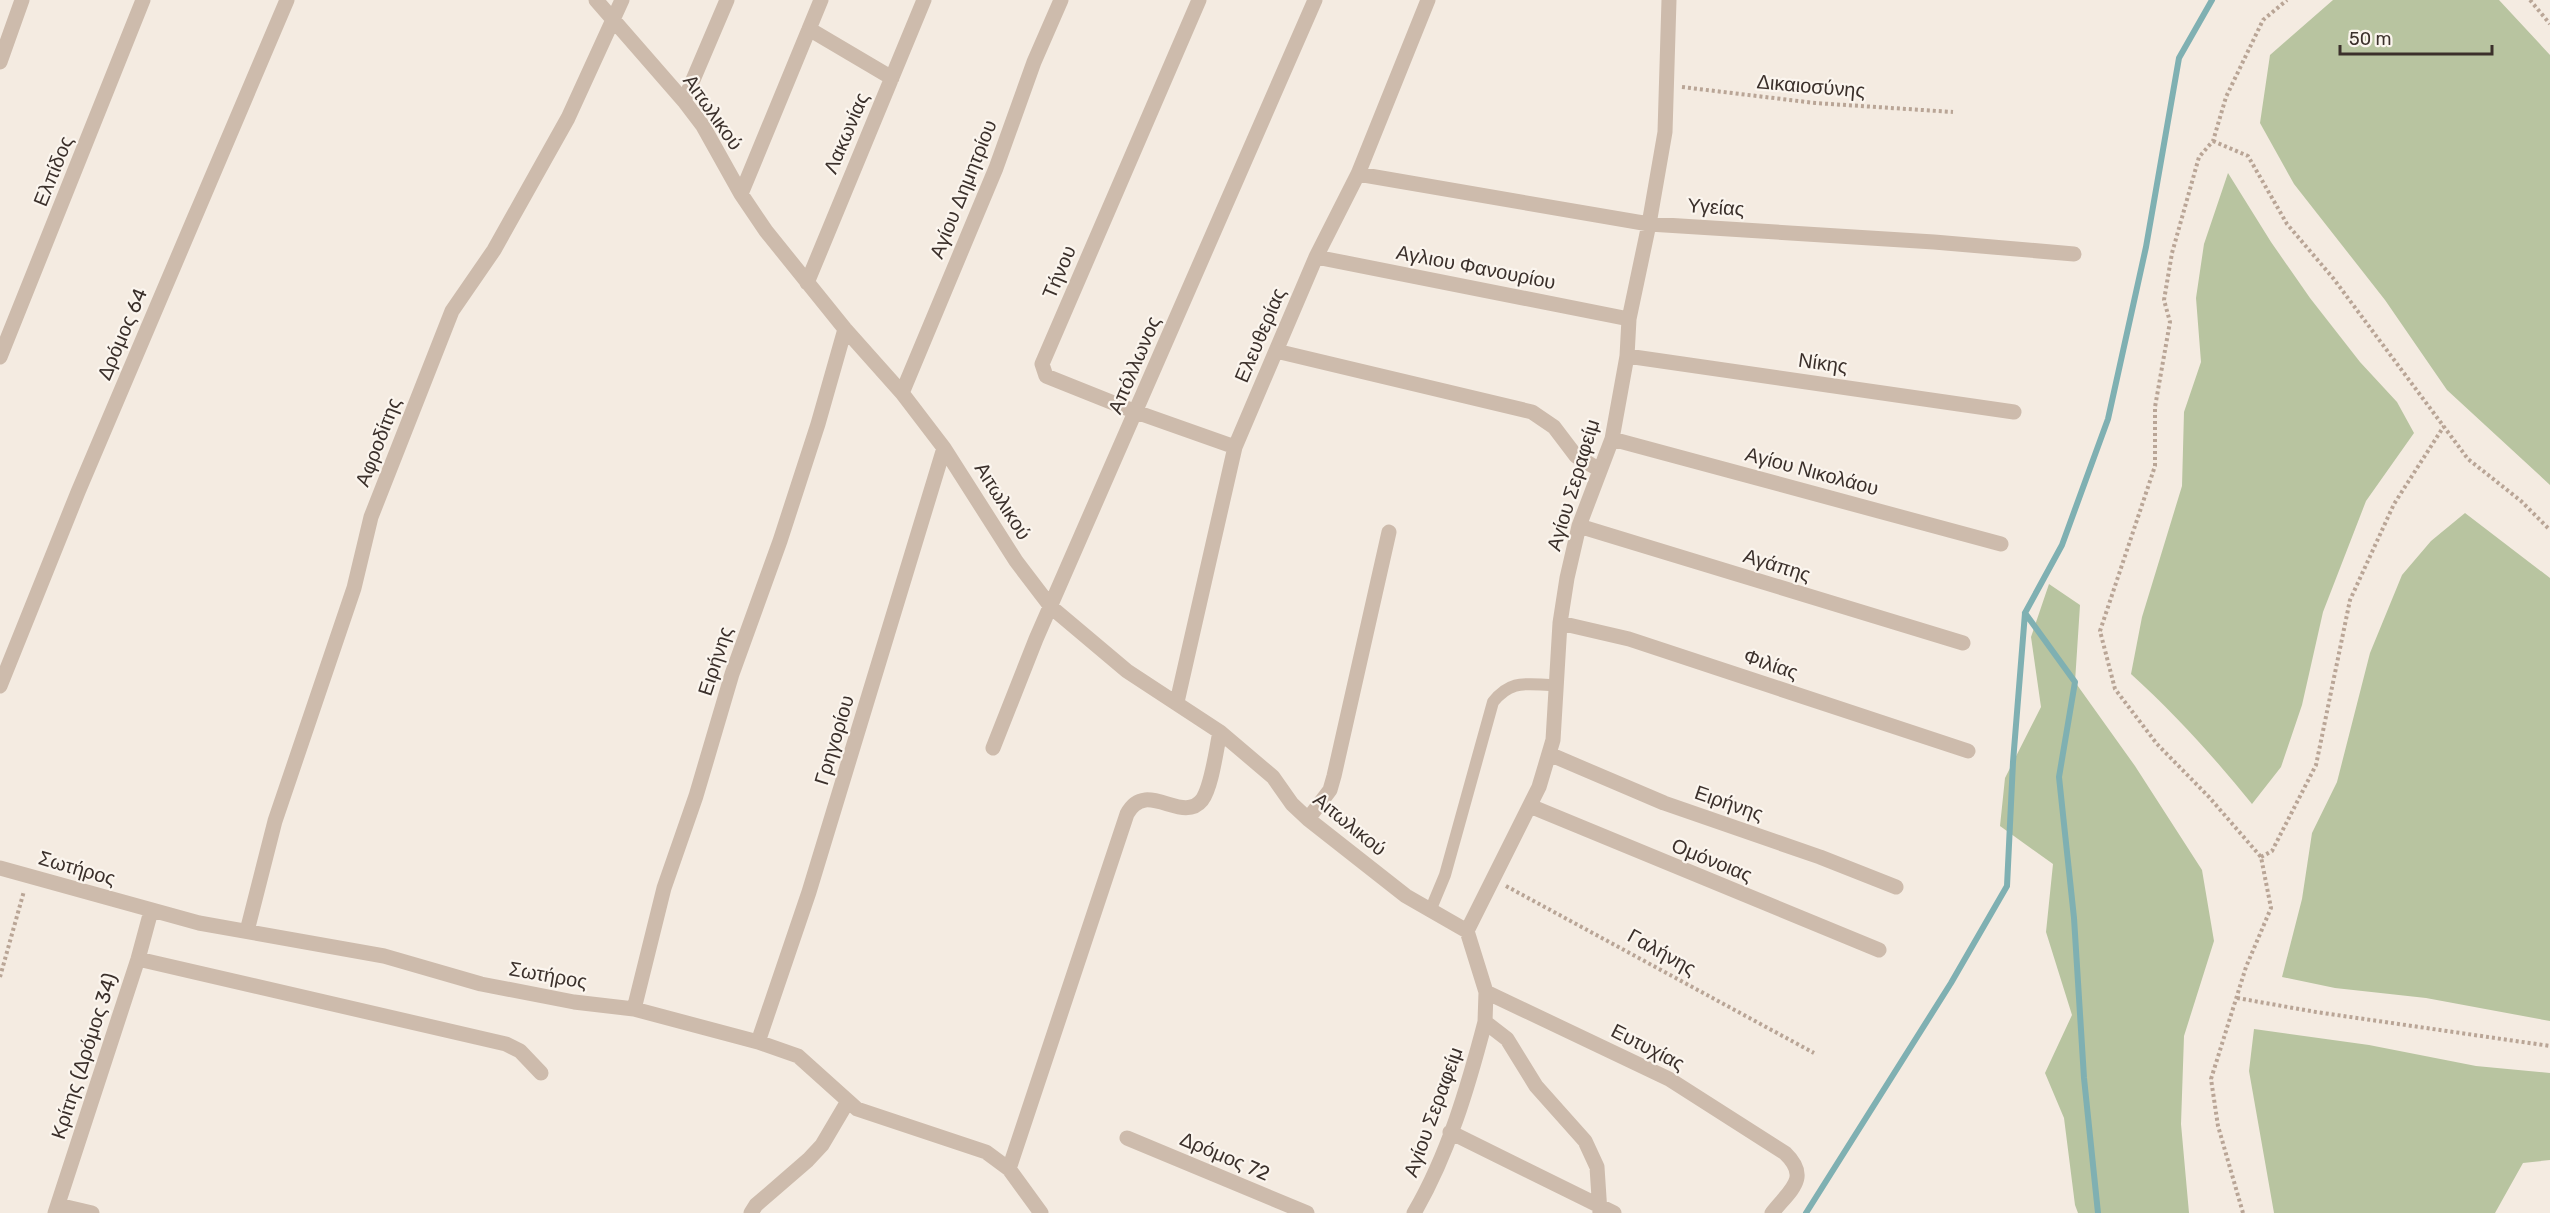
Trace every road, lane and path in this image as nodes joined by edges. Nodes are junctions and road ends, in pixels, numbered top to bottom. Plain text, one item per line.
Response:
1 (22, 0) edge
2 (143, 0) edge
3 (286, 0) edge
4 (596, 0) edge
5 (622, 0) edge
6 (727, 0) edge
7 (821, 0) edge
8 (924, 0) edge
9 (1061, 0) edge
10 (1199, 0) edge
11 (1315, 0) edge
12 (1428, 0) edge
13 (1669, 0) edge
14 (2287, 0) edge
15 (2530, 0) edge
16 (614, 20) junction
17 (2550, 24) edge
18 (809, 29) junction
19 (0, 62) edge
20 (892, 78) junction
21 (1666, 86) junction
22 (684, 101) junction
23 (1953, 112) dead end
24 (2212, 141) junction
25 (1358, 174) junction
26 (741, 194) junction
27 (1649, 224) junction
28 (2074, 254) dead end
29 (1316, 257) junction
30 (807, 283) junction
31 (1629, 319) junction
32 (845, 329) junction
33 (1276, 351) junction
34 (1627, 356) junction
35 (0, 357) edge
36 (902, 393) junction
37 (1136, 412) junction
38 (2014, 412) dead end
39 (2444, 426) junction
40 (1612, 439) junction
41 (1235, 447) junction
42 (944, 448) junction
43 (1600, 470) junction
44 (1579, 526) junction
45 (2550, 530) edge
46 (1389, 532) dead end
47 (2001, 544) dead end
48 (1052, 607) junction
49 (1560, 623) junction
50 (1963, 643) dead end
51 (0, 686) edge
52 (1556, 686) junction
53 (1177, 702) junction
54 (1220, 732) junction
55 (993, 748) dead end
56 (1968, 751) dead end
57 (1549, 754) junction
58 (1530, 806) junction
59 (1308, 819) junction
60 (2261, 857) junction
61 (0, 868) edge
62 (29, 876) junction
63 (1494, 880) junction
64 (1896, 887) dead end
65 (151, 911) junction
66 (1430, 911) junction
67 (246, 930) junction
68 (1467, 931) junction
69 (1879, 950) dead end
70 (138, 958) junction
71 (0, 977) edge
72 (1486, 992) junction
73 (2237, 998) junction
74 (634, 1009) junction
75 (1485, 1022) junction
76 (758, 1042) junction
77 (2550, 1046) edge
78 (1814, 1053) dead end
79 (541, 1073) dead end
80 (848, 1101) junction
81 (1450, 1132) junction
82 (1127, 1138) dead end
83 (1009, 1169) junction
84 (57, 1209) edge
85 (1605, 1211) edge
86 (92, 1213) edge
87 (751, 1213) edge
88 (1041, 1213) edge
89 (1307, 1213) edge
90 (1414, 1213) edge
91 (1772, 1213) edge
92 (2243, 1213) edge

1 - 19 street
2 - 35 street, Ελπίδος
3 - 51 street, Δρόμος 64
4 - 16 street, Αιτωλικού
5 - 16 street, Αφροδίτης
6 - 22 street
7 - 18 street
8 - 20 street, Λακωνίας
9 - 36 street, Αγίου Δημητρίου
10 - 37 street, Τήνου
11 - 37 street, Απόλλωνος
12 - 25 street, Ελευθερίας
13 - 21 street, Αγίου Σεραφείμ
14 - 24 path
15 - 17 path
16 - 22 street, Αιτωλικού
16 - 67 street, Αφροδίτης
18 - 20 street
18 - 26 street
20 - 30 street, Λακωνίας
21 - 23 path, Δικαιοσύνης
21 - 27 street, Αγίου Σεραφείμ
22 - 26 street, Αιτωλικού
24 - 39 path
24 - 60 path
25 - 27 street, Υγείας
25 - 29 street, Ελευθερίας
26 - 30 street, Αιτωλικού
27 - 28 street, Υγείας
27 - 31 street, Αγίου Σεραφείμ
29 - 31 street, Αγλιου Φανουρίου
29 - 33 street, Ελευθερίας
30 - 32 street, Αιτωλικού
31 - 34 street, Αγίου Σεραφείμ
32 - 36 street, Αιτωλικού
32 - 74 street, Ειρήνης
33 - 41 street, Ελευθερίας
33 - 43 street
34 - 38 street, Νίκης
34 - 40 street, Αγίου Σεραφείμ
36 - 42 street, Αιτωλικού
37 - 41 street, Τήνου
37 - 48 street, Απόλλωνος
39 - 45 path
39 - 60 path
40 - 43 street, Αγίου Σεραφείμ
40 - 47 street, Αγίου Νικολάου
41 - 53 street, Ελευθερίας
42 - 48 street, Αιτωλικού
42 - 76 street, Γρηγορίου
43 - 44 street, Αγίου Σεραφείμ
44 - 49 street, Αγίου Σεραφείμ
44 - 50 street, Αγάπης
46 - 59 street
48 - 53 street, Αιτωλικού
48 - 55 street, Απόλλωνος
49 - 52 street, Αγίου Σεραφείμ
49 - 56 street, Φιλίας
52 - 57 street, Αγίου Σεραφείμ
52 - 66 lane
53 - 54 street, Αιτωλικού
54 - 59 street, Αιτωλικού
54 - 83 street
57 - 58 street, Αγίου Σεραφείμ
57 - 64 street, Ειρήνης
58 - 63 street, Αγίου Σεραφείμ
58 - 69 street, Ομόνοιας
59 - 66 street, Αιτωλικού
60 - 73 path
61 - 62 street, Σωτήρος
62 - 65 street, Σωτήρος
62 - 71 path
63 - 68 street, Αγίου Σεραφείμ
63 - 78 path, Γαλήνης
65 - 67 street, Σωτήρος
65 - 70 street, Κρίτης (Δρόμος 34)
66 - 68 street, Αιτωλικού
67 - 74 street, Σωτήρος
68 - 72 street, Αγίου Σεραφείμ
70 - 79 street
70 - 84 street, Κρίτης (Δρόμος 34)
72 - 75 street, Αγίου Σεραφείμ
72 - 91 street, Ευτυχίας
73 - 77 path
73 - 92 path
74 - 76 street, Σωτήρος
75 - 81 street, Αγίου Σεραφείμ
75 - 85 street
76 - 80 street, Σωτήρος
80 - 83 street, Σωτήρος
80 - 87 street
81 - 85 street
81 - 90 street, Αγίου Σεραφείμ
82 - 89 street, Δρόμος 72
83 - 88 street, Σωτήρος
84 - 86 street

